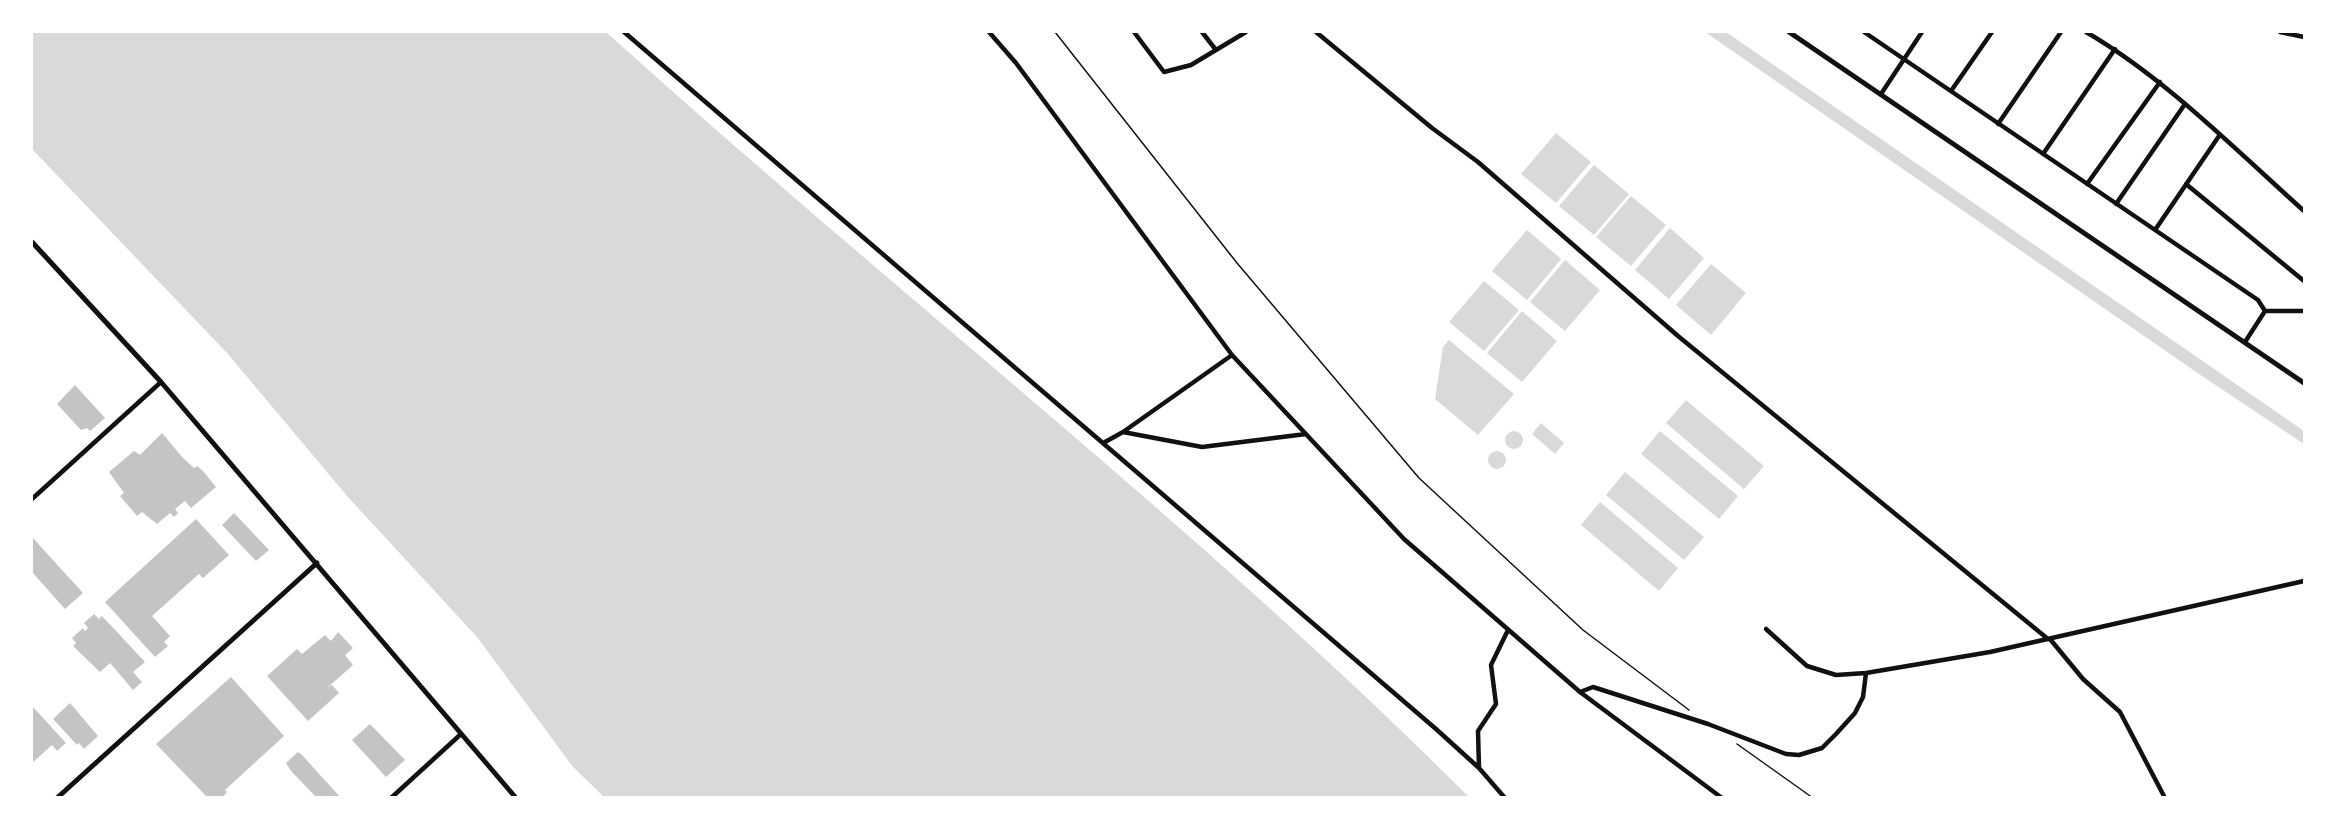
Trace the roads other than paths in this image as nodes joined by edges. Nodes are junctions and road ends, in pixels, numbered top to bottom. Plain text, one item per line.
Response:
1 (624, 32) edge
2 (989, 32) edge
3 (1134, 32) edge
4 (1202, 32) edge
5 (1246, 32) edge
6 (1316, 32) edge
7 (1789, 32) edge
8 (1864, 32) edge
9 (1922, 32) edge
10 (1992, 32) edge
11 (2061, 32) edge
12 (2086, 32) edge
13 (2280, 32) edge
14 (2304, 37) edge
15 (2115, 49) junction
16 (1216, 50) junction
17 (1904, 59) junction
18 (2160, 82) junction
19 (1951, 91) junction
20 (1881, 94) junction
21 (2185, 104) junction
22 (1998, 123) junction
23 (2219, 136) junction
24 (2043, 154) junction
25 (2087, 184) junction
26 (2187, 184) junction
27 (2116, 204) junction
28 (2304, 211) edge
29 (2155, 230) junction
30 (32, 242) edge
31 (2304, 281) edge
32 (2265, 311) junction
33 (2304, 311) edge
34 (2245, 342) junction
35 (1232, 355) junction
36 (161, 382) junction
37 (2304, 383) edge
38 (1124, 432) junction
39 (1306, 434) junction
40 (1105, 442) junction
41 (32, 499) edge
42 (317, 563) junction
43 (2304, 581) edge
44 (1766, 629) dead end
45 (1508, 630) junction
46 (2049, 639) junction
47 (1866, 673) junction
48 (1580, 692) junction
49 (461, 734) junction
50 (1479, 768) junction
51 (57, 798) edge
52 (391, 798) edge
53 (516, 798) edge
54 (1505, 798) edge
55 (1722, 798) edge
56 (2165, 798) edge

1 - 40 street
2 - 35 street
3 - 16 street
4 - 16 street
5 - 16 street
6 - 46 street
7 - 20 street
8 - 17 street
9 - 17 street
10 - 19 street
11 - 22 street
12 - 15 street
13 - 14 street
15 - 18 street
15 - 24 street
17 - 19 street
17 - 20 street
18 - 21 street
18 - 25 street
19 - 22 street
20 - 34 street
21 - 23 street
21 - 27 street
22 - 24 street
23 - 26 street
23 - 28 street
24 - 25 street
25 - 27 street
26 - 29 street
26 - 31 street
27 - 29 street
29 - 32 street
30 - 36 street
32 - 33 street
32 - 34 street
34 - 37 street
35 - 38 street
35 - 39 street
36 - 41 street
36 - 42 street
38 - 39 street
38 - 40 street
39 - 45 street
40 - 50 street
42 - 49 street
42 - 51 street
43 - 46 street
44 - 47 street
45 - 48 street
45 - 50 street
46 - 47 street
46 - 56 street
47 - 48 street
48 - 55 street
49 - 52 street
49 - 53 street
50 - 54 street

